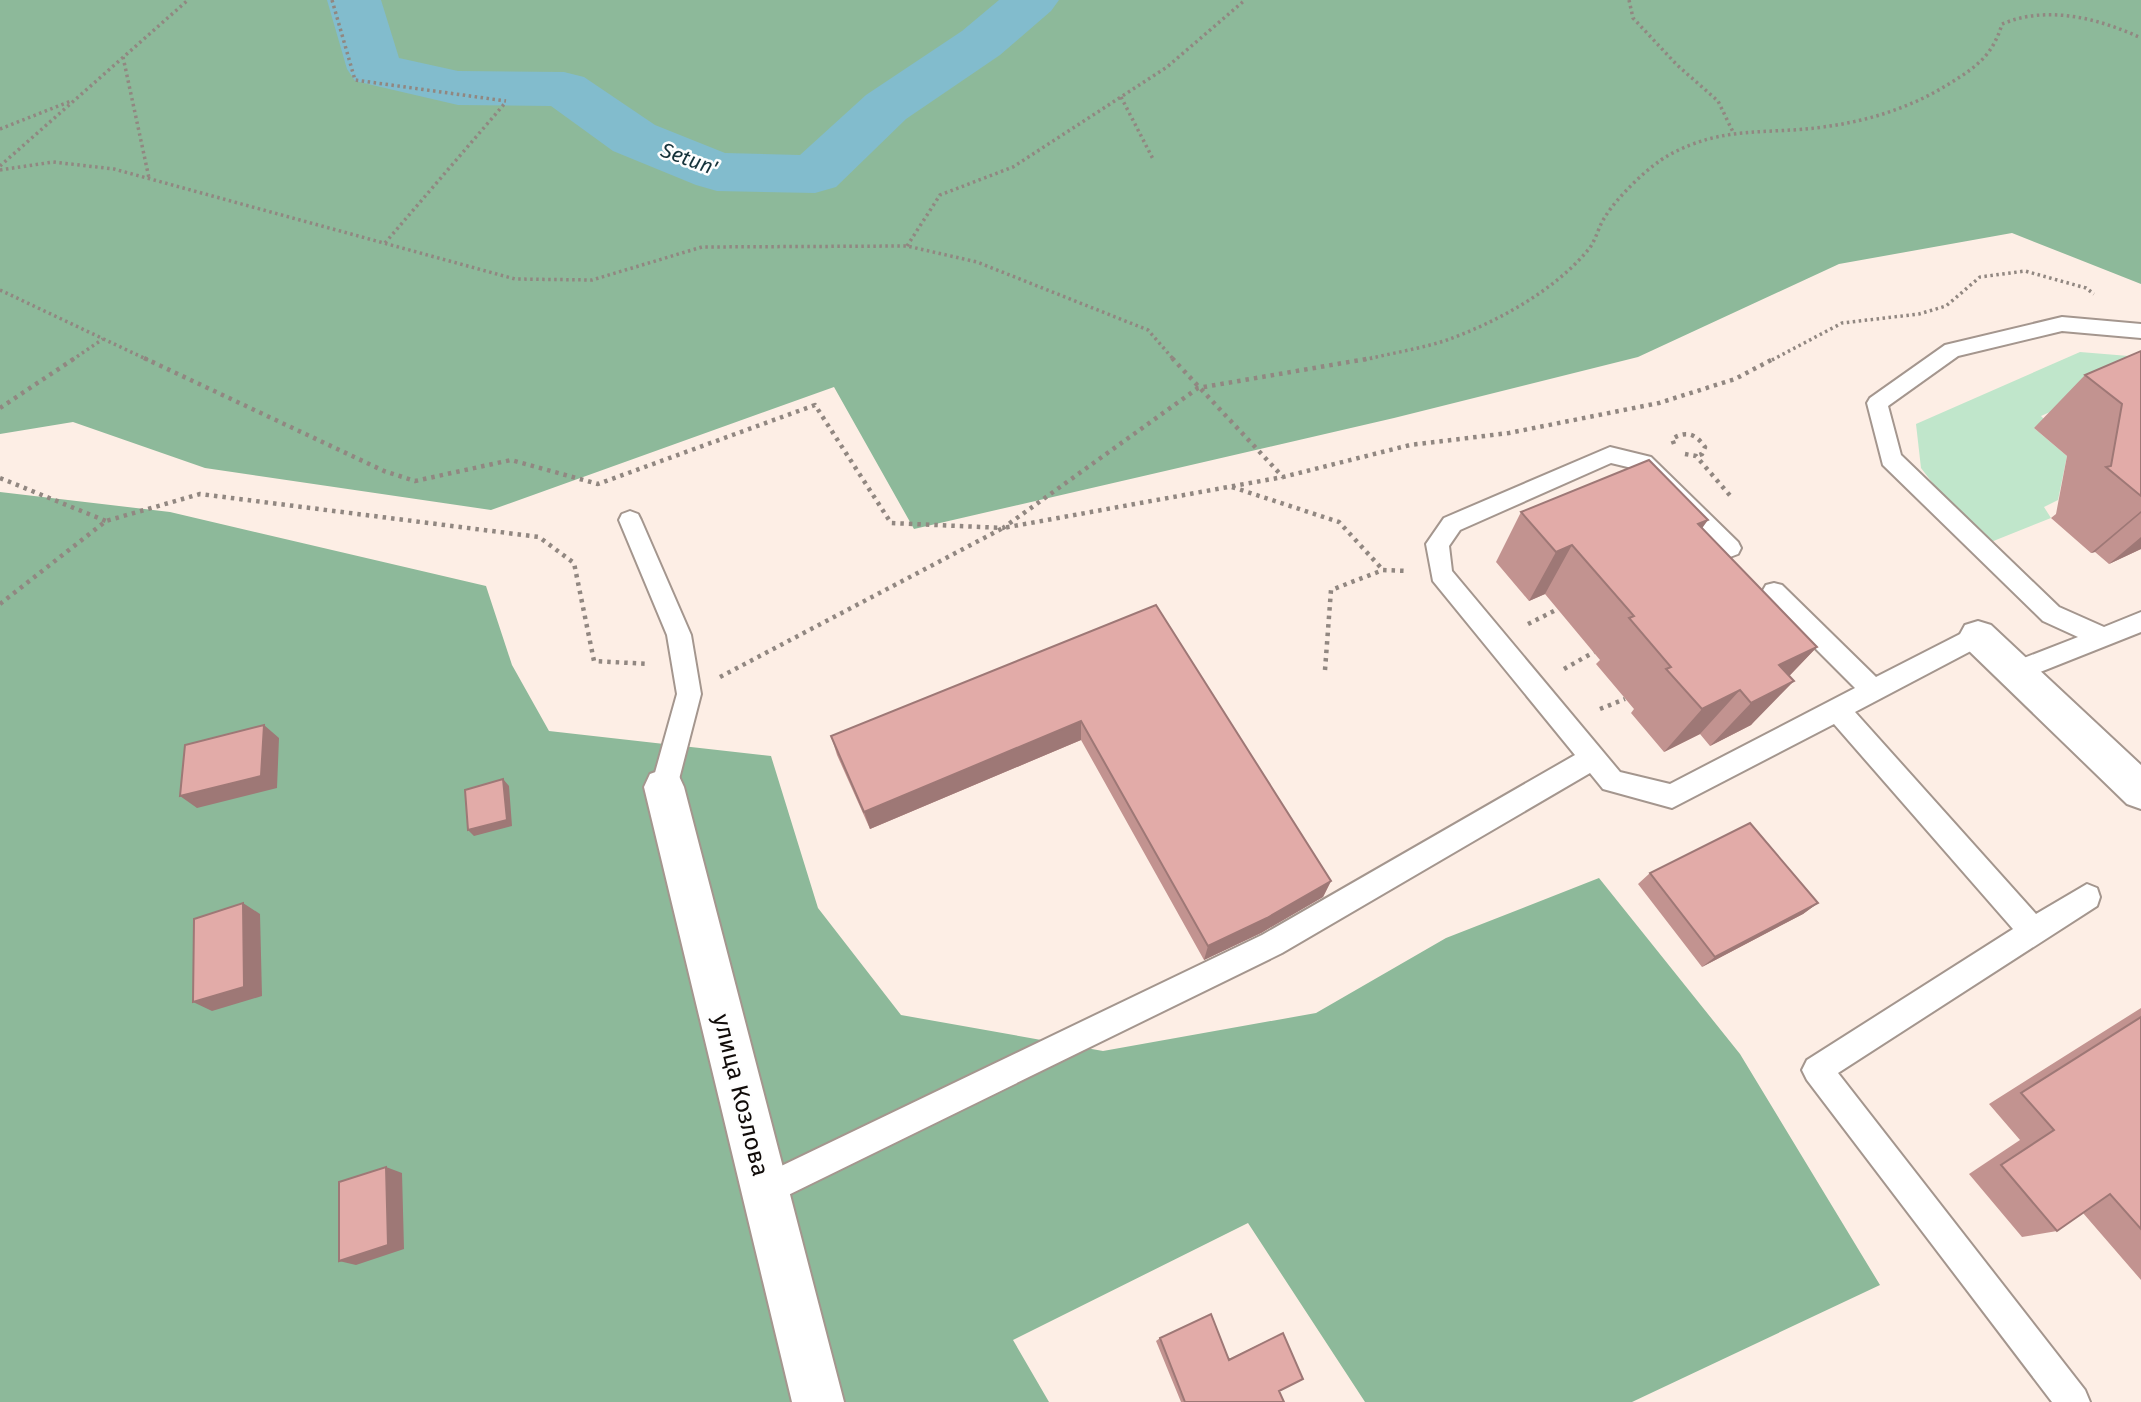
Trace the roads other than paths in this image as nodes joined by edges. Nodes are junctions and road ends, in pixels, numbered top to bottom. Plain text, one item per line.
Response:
1 (2141, 331) edge
2 (630, 520) dead end
3 (1730, 548) dead end
4 (1774, 592) dead end
5 (2141, 622) edge
6 (1978, 636) joint
7 (2103, 637) junction
8 (2015, 672) junction
9 (1874, 691) junction
10 (1837, 710) junction
11 (1593, 758) junction
12 (664, 787) joint
13 (2141, 791) edge
14 (2087, 897) dead end
15 (2033, 931) junction
16 (765, 1190) junction
17 (818, 1402) edge
18 (2073, 1402) edge

1 - 7 lane
2 - 12 lane
3 - 11 lane
4 - 9 lane
5 - 7 lane
6 - 8 street
6 - 9 lane
7 - 8 lane
8 - 13 street
9 - 10 lane
10 - 11 lane
10 - 15 lane
11 - 16 lane
12 - 16 street, улица Козлова
14 - 15 lane
15 - 18 lane
16 - 17 street, улица Козлова

